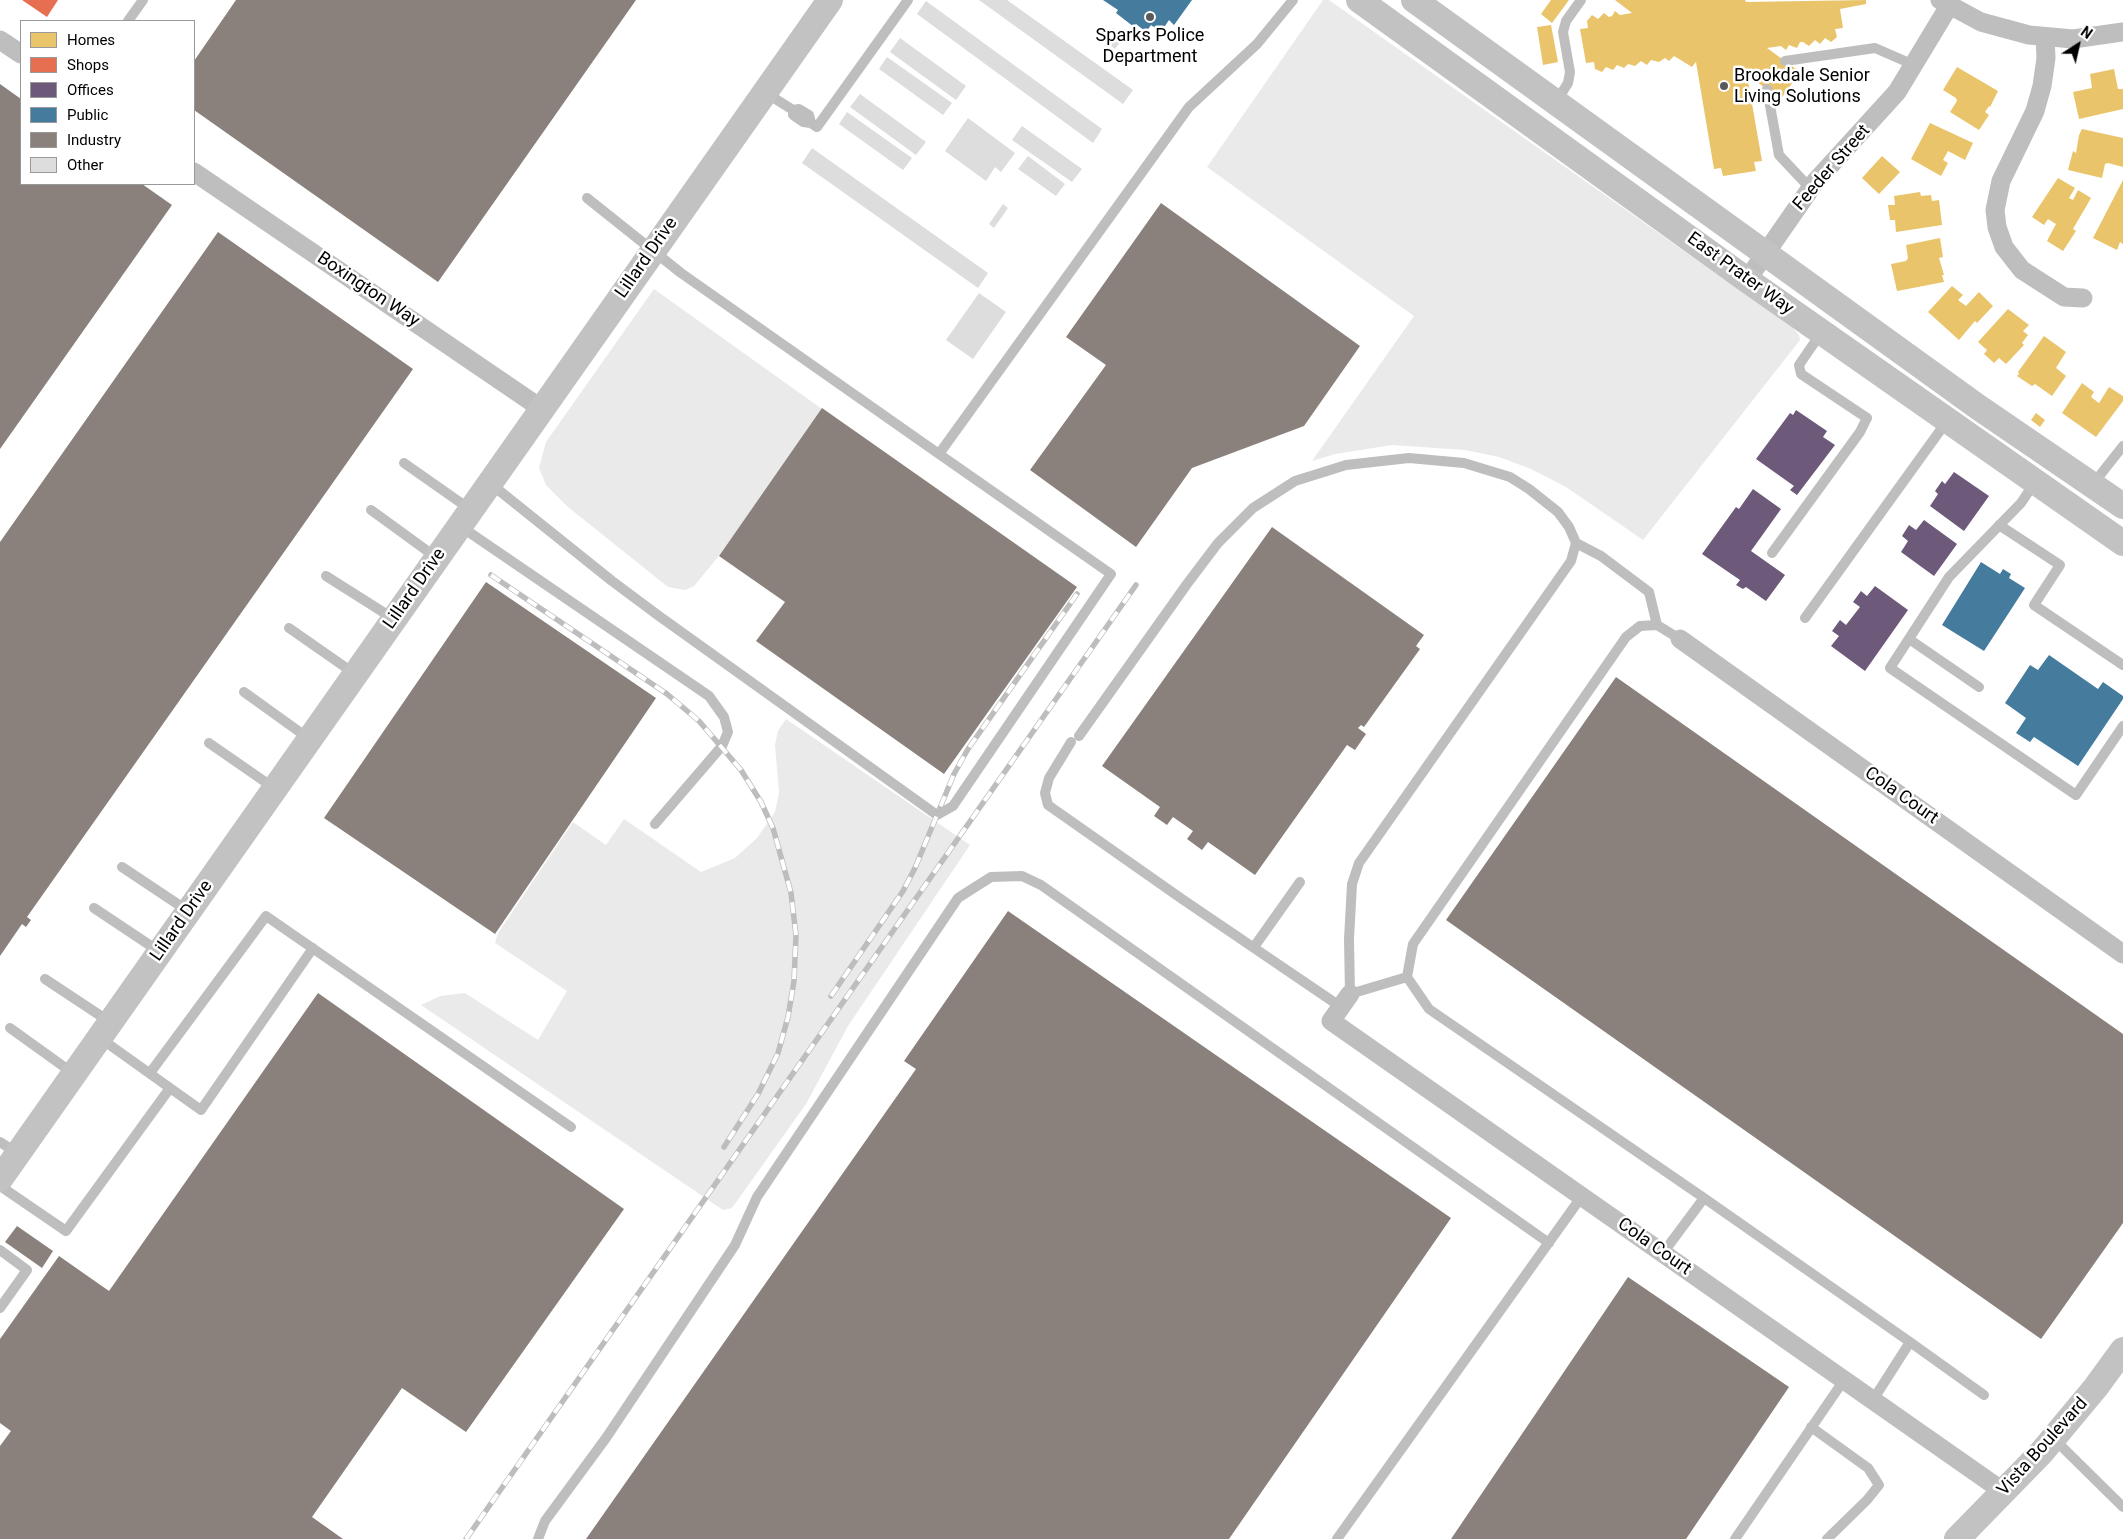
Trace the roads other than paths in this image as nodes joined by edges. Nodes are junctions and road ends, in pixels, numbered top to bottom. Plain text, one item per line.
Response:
1 (143, 0) edge
2 (830, 0) edge
3 (908, 0) edge
4 (1293, 0) edge
5 (1360, 0) edge
6 (1414, 0) edge
7 (1581, 0) edge
8 (1945, 3) edge
9 (129, 20) edge
10 (2123, 32) edge
11 (2045, 38) junction
12 (0, 40) edge
13 (20, 53) edge
14 (1785, 61) dead end
15 (1914, 65) junction
16 (1767, 89) dead end
17 (764, 92) junction
18 (1556, 102) junction
19 (195, 173) edge
20 (1810, 188) junction
21 (587, 198) dead end
22 (653, 249) junction
23 (1765, 253) junction
24 (1747, 280) junction
25 (2084, 298) dead end
26 (1822, 332) junction
27 (542, 409) junction
28 (1948, 420) junction
29 (2123, 446) edge
30 (939, 454) junction
31 (404, 463) dead end
32 (2035, 482) junction
33 (490, 483) junction
34 (2092, 485) junction
35 (2123, 506) edge
36 (371, 510) dead end
37 (465, 518) junction
38 (2000, 525) junction
39 (1576, 543) junction
40 (2123, 543) edge
41 (1772, 553) dead end
42 (437, 558) junction
43 (326, 576) dead end
44 (1805, 618) dead end
45 (394, 620) junction
46 (1657, 626) junction
47 (289, 628) dead end
48 (1680, 639) joint
49 (1909, 639) junction
50 (2123, 665) edge
51 (355, 674) junction
52 (1978, 687) dead end
53 (244, 692) dead end
54 (2123, 726) edge
55 (310, 739) junction
56 (209, 743) dead end
57 (275, 788) junction
58 (655, 824) dead end
59 (122, 867) dead end
60 (1300, 882) dead end
61 (94, 908) dead end
62 (188, 911) junction
63 (1254, 947) junction
64 (313, 948) junction
65 (160, 952) junction
66 (2123, 954) edge
67 (1407, 977) junction
68 (45, 978) dead end
69 (1346, 1000) junction
70 (10, 1028) dead end
71 (105, 1030) junction
72 (150, 1073) junction
73 (74, 1074) junction
74 (170, 1088) junction
75 (571, 1127) dead end
76 (9, 1148) edge
77 (0, 1179) edge
78 (0, 1186) edge
79 (1582, 1196) junction
80 (1704, 1198) junction
81 (1549, 1243) junction
82 (0, 1250) edge
83 (1664, 1253) junction
84 (0, 1308) edge
85 (1910, 1342) junction
86 (2123, 1350) edge
87 (1844, 1380) junction
88 (1984, 1395) dead end
89 (1872, 1400) junction
90 (1811, 1427) junction
91 (2053, 1438) junction
92 (2004, 1492) junction
93 (2123, 1507) edge
94 (538, 1539) edge
95 (1337, 1539) edge
96 (1734, 1539) edge
97 (1827, 1539) edge
98 (1957, 1539) edge

1 - 9 lane
2 - 17 main road, Lillard Drive
3 - 17 lane
4 - 30 lane
5 - 24 main road, East Prater Way
6 - 18 main road, East Prater Way
7 - 18 lane
8 - 11 street
8 - 15 street, Feeder Street
10 - 11 street
11 - 25 street
12 - 13 street
14 - 15 lane
15 - 20 street, Feeder Street
16 - 20 lane
17 - 22 main road, Lillard Drive
18 - 23 main road, East Prater Way
19 - 27 street, Boxington Way
20 - 23 street, Feeder Street
21 - 22 lane
22 - 27 main road, Lillard Drive
22 - 30 lane
23 - 24 street, Feeder Street
23 - 34 main road, East Prater Way
24 - 26 main road, East Prater Way
26 - 28 main road, East Prater Way
26 - 41 lane
27 - 33 main road, Lillard Drive
28 - 32 main road, East Prater Way
28 - 44 lane
29 - 34 lane
30 - 33 lane
31 - 37 lane
32 - 38 lane
32 - 40 main road, East Prater Way
33 - 37 main road, Lillard Drive
34 - 35 main road, East Prater Way
36 - 42 lane
37 - 42 main road, Lillard Drive
37 - 58 lane
38 - 49 lane
38 - 50 lane
39 - 46 lane
39 - 63 lane
39 - 69 lane
42 - 45 main road, Lillard Drive
43 - 45 lane
45 - 51 main road, Lillard Drive
46 - 48 lane
46 - 67 lane
47 - 51 lane
48 - 66 street, Cola Court
49 - 52 lane
49 - 54 lane
51 - 55 main road, Lillard Drive
53 - 55 lane
55 - 57 main road, Lillard Drive
56 - 57 lane
57 - 62 main road, Lillard Drive
59 - 62 lane
60 - 63 lane
61 - 65 lane
62 - 65 main road, Lillard Drive
63 - 69 lane
64 - 72 lane
64 - 74 lane
64 - 75 lane
65 - 71 main road, Lillard Drive
67 - 69 lane
67 - 80 lane
68 - 71 lane
69 - 79 street, Cola Court
70 - 73 lane
71 - 72 lane
71 - 73 main road, Lillard Drive
72 - 74 lane
73 - 76 main road, Lillard Drive
74 - 78 lane
76 - 77 main road, Lillard Drive
79 - 81 lane
79 - 83 street, Cola Court
80 - 83 lane
80 - 85 lane
81 - 94 lane
81 - 95 lane
82 - 84 lane
83 - 87 street, Cola Court
85 - 88 lane
85 - 89 lane
86 - 91 main road, Vista Boulevard
87 - 89 street, Cola Court
87 - 90 lane
89 - 92 street, Cola Court
90 - 96 lane
90 - 97 lane
91 - 92 main road, Vista Boulevard
91 - 93 lane
92 - 98 main road, Vista Boulevard

